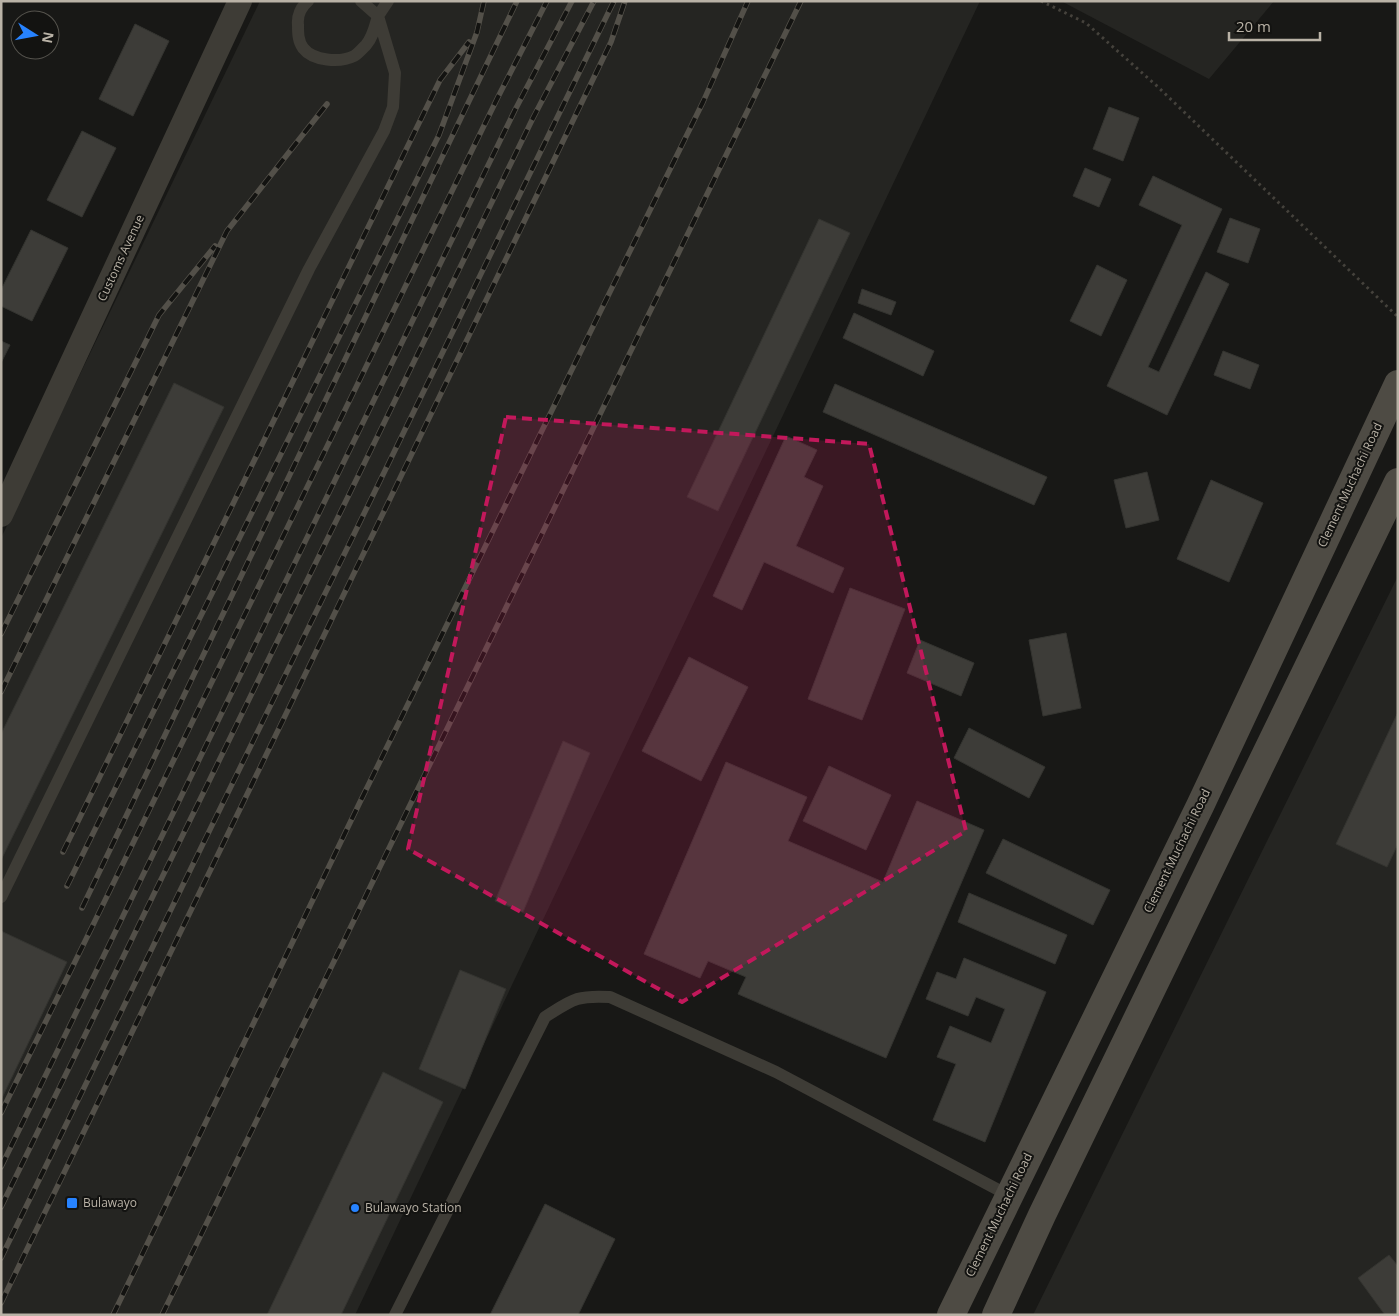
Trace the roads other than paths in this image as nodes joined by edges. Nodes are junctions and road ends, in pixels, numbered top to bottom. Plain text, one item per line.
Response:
1 (240, 1) edge
2 (308, 1) edge
3 (361, 1) edge
4 (388, 1) edge
5 (378, 16) junction
6 (1398, 384) edge
7 (1398, 482) edge
8 (1, 515) edge
9 (1, 896) edge
10 (1008, 1195) junction
11 (395, 1315) edge
12 (951, 1315) edge
13 (996, 1315) edge

1 - 8 street, Customs Avenue
2 - 5 lane
3 - 5 lane
4 - 5 lane
5 - 9 lane
6 - 10 main road, Clement Muchachi Road
7 - 13 main road
10 - 11 lane
10 - 12 main road, Clement Muchachi Road

